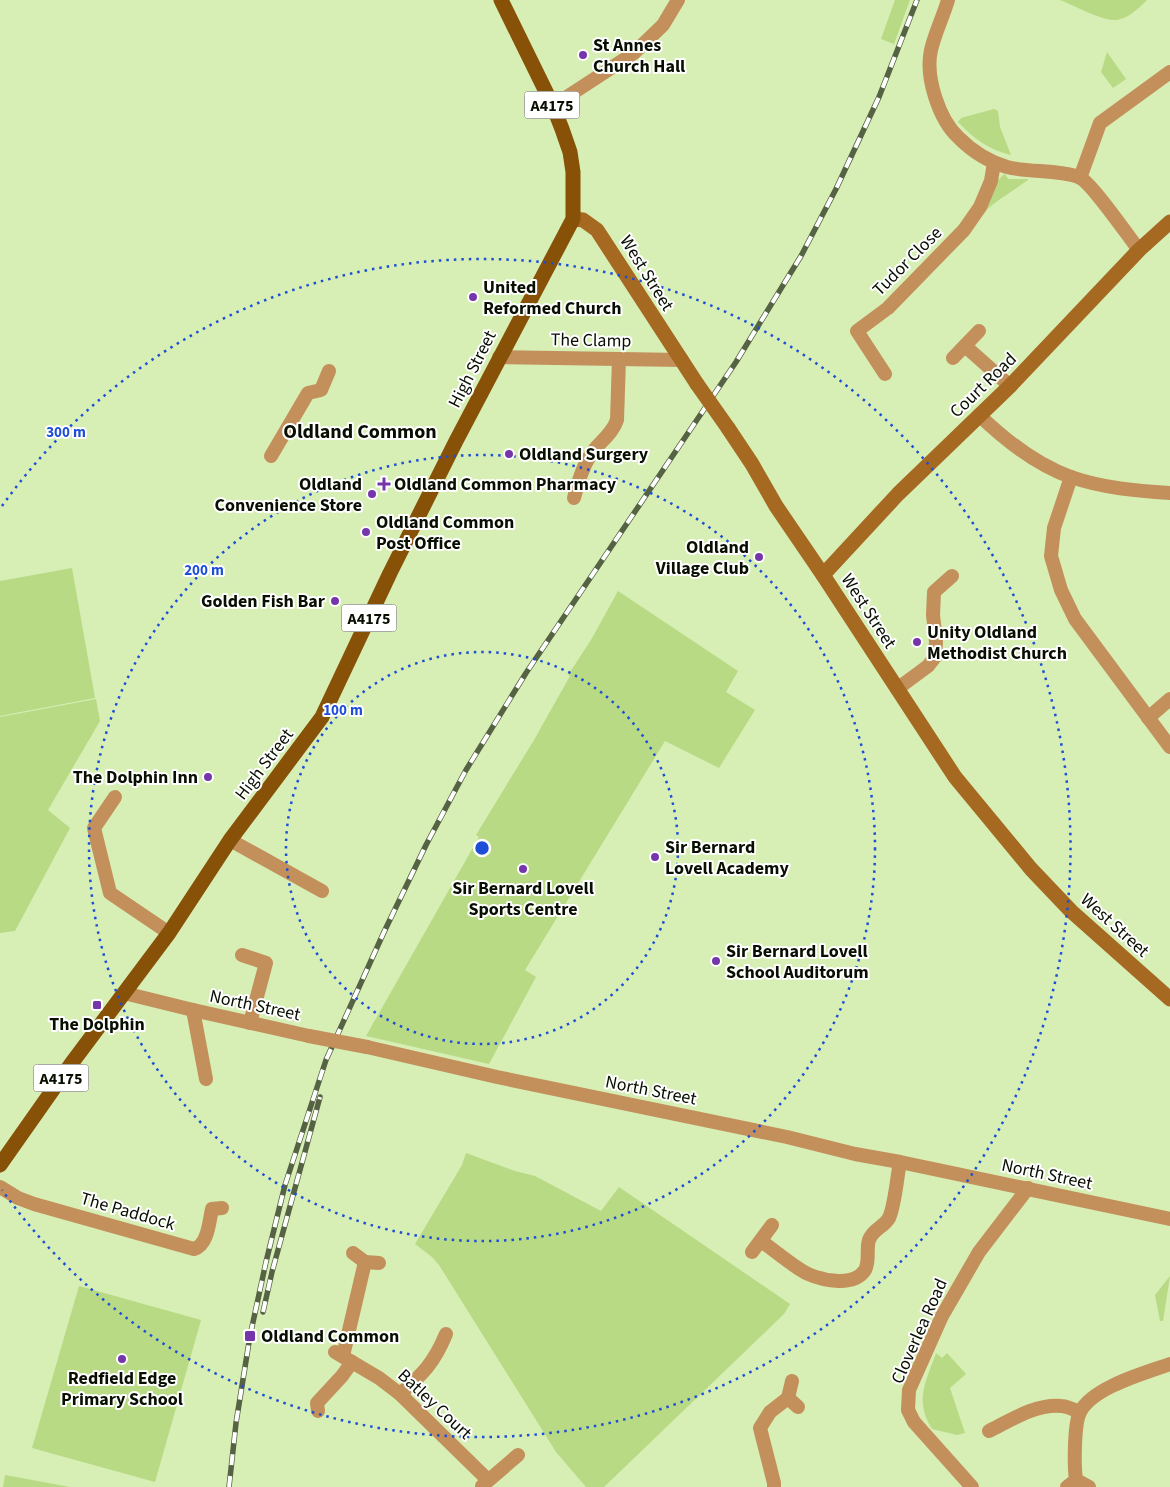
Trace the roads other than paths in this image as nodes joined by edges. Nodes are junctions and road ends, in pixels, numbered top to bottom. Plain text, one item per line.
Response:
1 (501, 0) edge
2 (678, 0) edge
3 (948, 0) edge
4 (1170, 72) edge
5 (553, 106) junction
6 (994, 163) junction
7 (1080, 178) junction
8 (573, 219) junction
9 (1170, 222) edge
10 (1139, 250) junction
11 (979, 331) dead end
12 (965, 346) junction
13 (499, 357) junction
14 (953, 358) dead end
15 (619, 359) junction
16 (682, 360) junction
17 (329, 372) dead end
18 (885, 374) dead end
19 (1010, 386) junction
20 (979, 415) junction
21 (272, 456) dead end
22 (1071, 477) junction
23 (1170, 493) edge
24 (574, 498) dead end
25 (823, 575) junction
26 (952, 576) dead end
27 (897, 688) junction
28 (1170, 699) edge
29 (1148, 718) junction
30 (1170, 747) edge
31 (115, 797) dead end
32 (230, 840) junction
33 (322, 891) dead end
34 (169, 933) junction
35 (242, 955) dead end
36 (124, 993) junction
37 (1170, 1000) edge
38 (193, 1010) junction
39 (250, 1023) junction
40 (206, 1079) dead end
41 (2, 1157) edge
42 (900, 1162) junction
43 (0, 1187) edge
44 (1028, 1188) junction
45 (222, 1208) dead end
46 (1170, 1220) edge
47 (772, 1225) dead end
48 (761, 1241) junction
49 (752, 1252) dead end
50 (353, 1253) dead end
51 (365, 1262) junction
52 (379, 1263) dead end
53 (446, 1334) dead end
54 (343, 1357) junction
55 (1170, 1364) edge
56 (792, 1380) dead end
57 (400, 1394) junction
58 (318, 1411) dead end
59 (1080, 1412) junction
60 (989, 1431) dead end
61 (518, 1455) dead end
62 (485, 1484) edge
63 (1071, 1484) edge
64 (774, 1487) edge
65 (972, 1487) edge
66 (1089, 1487) edge

1 - 5 main road, A4175
2 - 5 street
3 - 6 street
4 - 7 street
5 - 8 main road, A4175
6 - 7 street
6 - 18 street, Tudor Close
7 - 10 street
8 - 13 main road, High Street / A4175
8 - 16 street, West Street
9 - 10 street, Court Road
10 - 19 street, Court Road
11 - 12 street
12 - 14 street
12 - 19 street
13 - 15 street, The Clamp
13 - 32 main road, High Street / A4175
15 - 16 street, The Clamp
15 - 24 street
16 - 25 street, West Street, bridge
17 - 21 street
19 - 20 street, Court Road
20 - 22 street
20 - 25 street, Court Road
22 - 23 street
22 - 29 street
25 - 27 street, West Street
26 - 27 street
27 - 37 street, West Street
28 - 29 street
29 - 30 street
31 - 34 street
32 - 33 street
32 - 34 main road, High Street / A4175
34 - 36 main road, High Street / A4175
35 - 39 street
36 - 38 street, North Street
36 - 41 main road, High Street / A4175
38 - 39 street, North Street
38 - 40 street
39 - 42 street, North Street, bridge
42 - 44 street, North Street
42 - 48 street
43 - 45 street, The Paddock
44 - 46 street, North Street
44 - 65 street, Cloverlea Road
47 - 48 street
48 - 49 street
50 - 51 street
51 - 52 street
51 - 54 street
53 - 57 street
54 - 57 street, Batley Court
54 - 58 street
55 - 59 street
56 - 64 street
57 - 62 street, Batley Court
59 - 60 street
59 - 63 street
61 - 62 street, Batley Court
63 - 66 street

